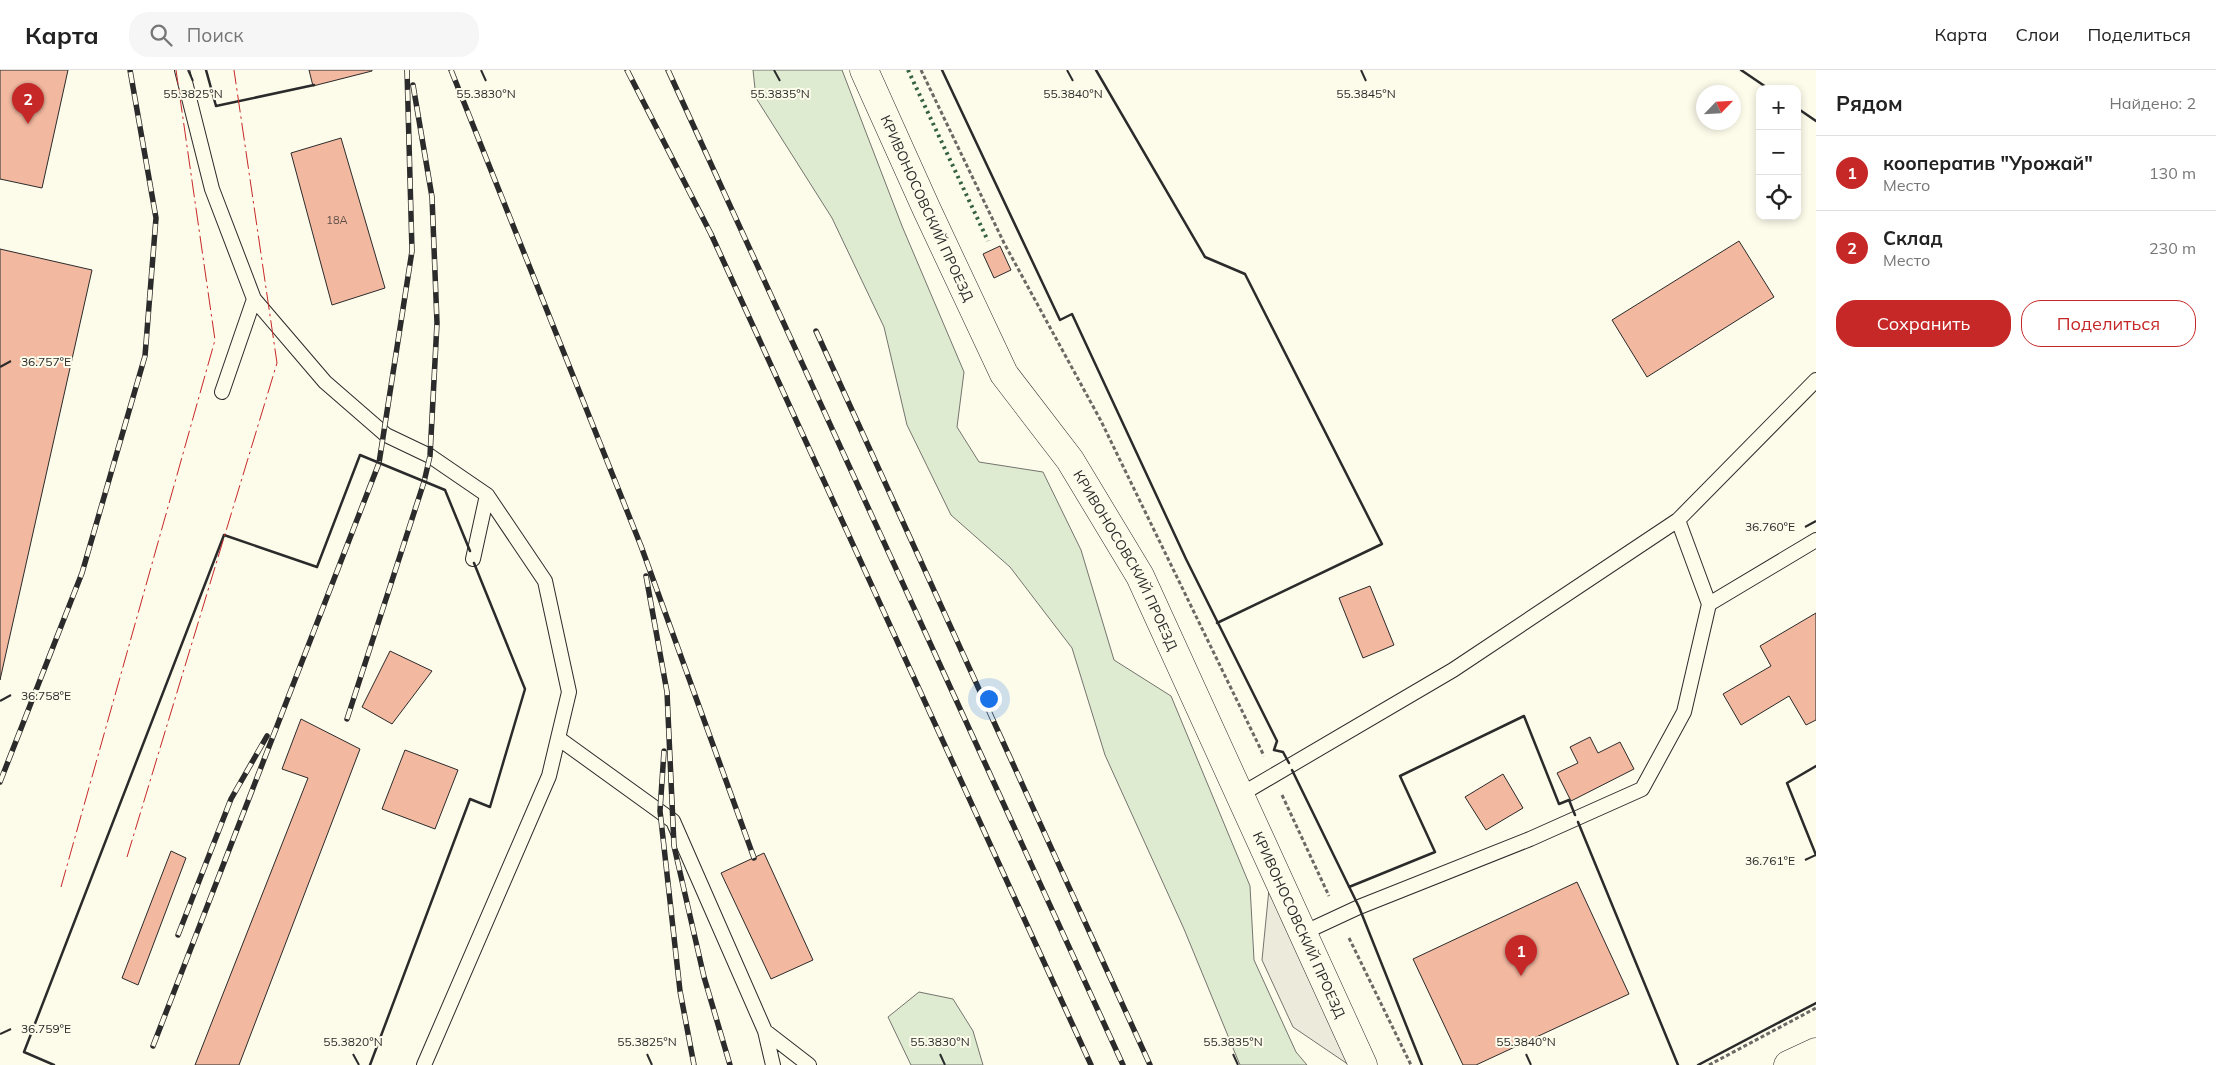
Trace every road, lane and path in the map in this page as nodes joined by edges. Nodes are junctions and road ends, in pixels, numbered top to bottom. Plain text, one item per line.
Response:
1 (182, 70) edge
2 (864, 70) edge
3 (254, 299) junction
4 (1816, 380) edge
5 (222, 392) dead end
6 (487, 495) junction
7 (1678, 520) junction
8 (1816, 540) edge
9 (473, 559) dead end
10 (1709, 604) junction
11 (558, 738) junction
12 (1240, 796) junction
13 (1303, 933) junction
14 (1816, 1008) edge
15 (765, 1031) junction
16 (1816, 1052) edge
17 (424, 1065) edge
18 (773, 1065) edge
19 (809, 1065) edge
20 (1363, 1065) edge
21 (1709, 1065) edge
22 (1788, 1065) edge

1 - 3 lane
2 - 12 street, КРИВОНОСОВСКИЙ ПРОЕЗД
3 - 5 lane
3 - 6 lane
4 - 7 lane
6 - 9 lane
6 - 11 lane
7 - 10 lane
7 - 12 lane
8 - 10 lane
10 - 13 lane
11 - 15 lane
11 - 17 lane
12 - 13 street, КРИВОНОСОВСКИЙ ПРОЕЗД
13 - 20 street, КРИВОНОСОВСКИЙ ПРОЕЗД
14 - 21 path
15 - 18 lane
15 - 19 lane
16 - 22 street

